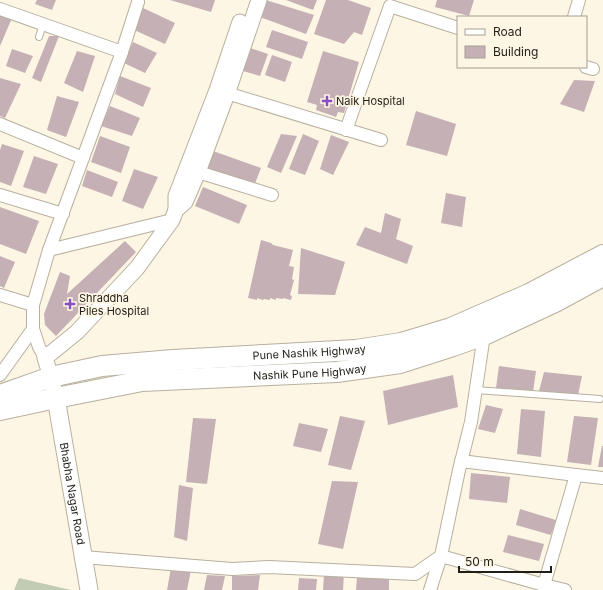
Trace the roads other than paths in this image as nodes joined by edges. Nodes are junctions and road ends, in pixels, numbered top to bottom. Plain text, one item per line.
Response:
1 (255, 0) edge
2 (579, 0) edge
3 (138, 2) dead end
4 (0, 9) edge
5 (574, 16) edge
6 (43, 24) junction
7 (457, 28) edge
8 (39, 37) dead end
9 (122, 52) junction
10 (222, 92) junction
11 (0, 124) edge
12 (346, 130) junction
13 (381, 140) dead end
14 (83, 158) junction
15 (198, 172) junction
16 (0, 195) edge
17 (272, 195) dead end
18 (63, 214) junction
19 (174, 215) junction
20 (49, 250) junction
21 (603, 255) edge
22 (603, 276) edge
23 (0, 295) edge
24 (33, 305) junction
25 (482, 315) junction
26 (33, 329) junction
27 (484, 335) junction
28 (44, 358) junction
29 (0, 375) edge
30 (51, 377) junction
31 (476, 390) junction
32 (0, 395) edge
33 (56, 398) junction
34 (600, 399) dead end
35 (0, 410) edge
36 (461, 461) junction
37 (576, 475) junction
38 (603, 478) edge
39 (83, 556) junction
40 (441, 556) junction
41 (544, 585) junction
42 (89, 590) edge
43 (430, 590) edge
44 (565, 590) edge

1 - 10 street
2 - 5 street
3 - 9 street
4 - 6 street
6 - 8 lane
6 - 9 street
7 - 12 street
9 - 14 street
10 - 12 street
10 - 15 street
10 - 19 street
11 - 14 street
12 - 13 street
14 - 18 street
15 - 17 street
15 - 19 street
16 - 18 street
18 - 20 street
19 - 20 street
19 - 28 street
20 - 24 street
21 - 25 highway, Pune Nashik Highway
22 - 27 highway, Nashik Pune Highway
23 - 24 street
24 - 26 street
25 - 27 street
25 - 30 highway, Pune Nashik Highway
26 - 28 street
26 - 29 street
27 - 31 street
27 - 33 highway, Nashik Pune Highway
28 - 30 street
30 - 32 highway, Pune Nashik Highway
30 - 33 street
31 - 34 lane
31 - 36 street
33 - 35 highway, Nashik Pune Highway
33 - 39 main road, Bhabha Nagar Road
36 - 37 street
36 - 40 street
37 - 38 street
37 - 41 street
39 - 40 street
39 - 42 main road, Bhabha Nagar Road
40 - 41 street
40 - 43 street
41 - 44 street

